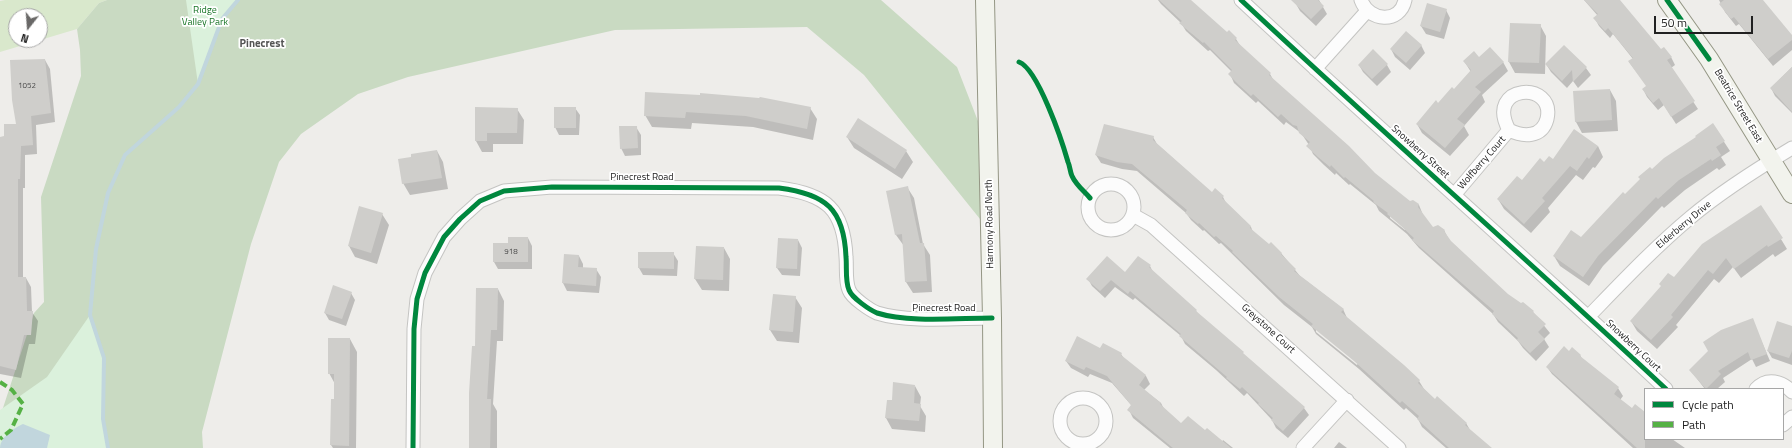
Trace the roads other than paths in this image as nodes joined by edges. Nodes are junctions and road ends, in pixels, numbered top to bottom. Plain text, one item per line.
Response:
1 (984, 0) edge
2 (1241, 0) edge
3 (1405, 0) edge
4 (1667, 0) edge
5 (1364, 5) edge
6 (1315, 69) junction
7 (1509, 130) dead end
8 (1792, 148) edge
9 (1771, 161) junction
10 (1792, 194) edge
11 (1454, 195) junction
12 (1133, 215) dead end
13 (1588, 317) junction
14 (992, 318) junction
15 (1665, 388) edge
16 (1757, 388) edge
17 (1792, 392) edge
18 (1347, 400) junction
19 (1792, 417) edge
20 (1784, 424) edge
21 (413, 448) edge
22 (993, 448) edge
23 (1303, 448) edge
24 (1399, 448) edge

1 - 14 main road, Harmony Road North
2 - 6 street, Snowberry Street
3 - 5 street
4 - 9 main road, Beatrice Street East
5 - 6 street
6 - 11 street, Snowberry Street
7 - 11 street, Wolfberry Court
8 - 9 street, Elderberry Drive
9 - 10 main road, Beatrice Street East
9 - 13 street, Elderberry Drive
11 - 13 street, Snowberry Street
12 - 18 street, Greystone Court
13 - 15 street, Snowberry Court
14 - 21 street, Pinecrest Road
14 - 22 main road, Harmony Road North
16 - 17 street
18 - 23 street
18 - 24 street, Greystone Court
19 - 20 street

